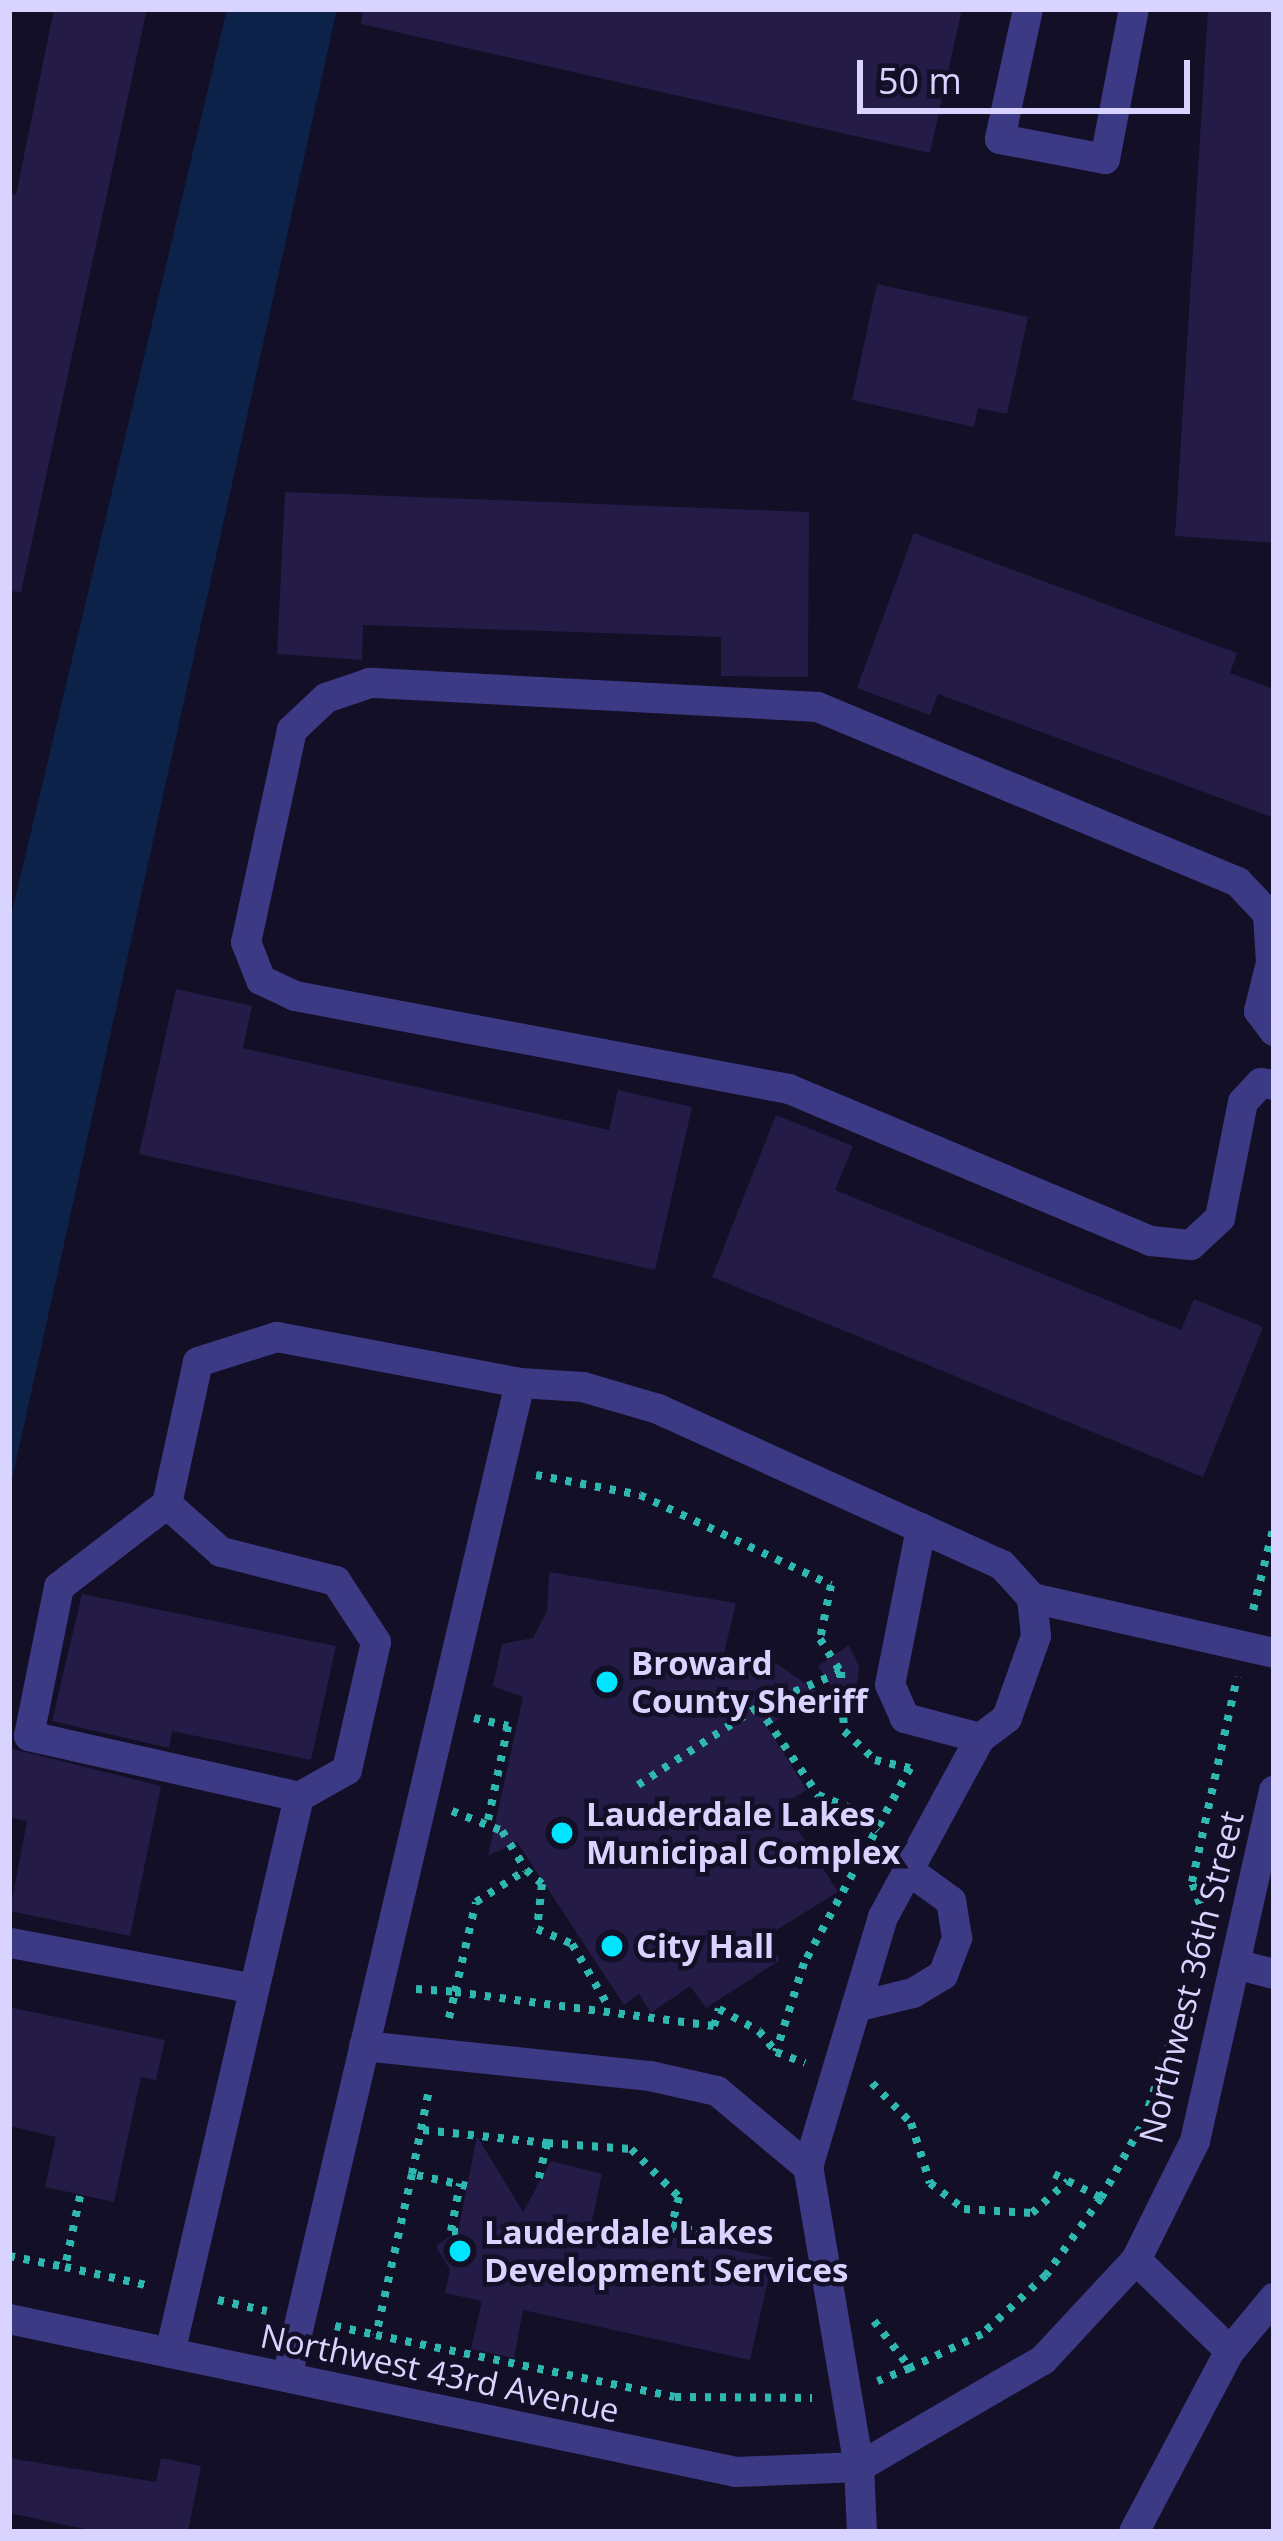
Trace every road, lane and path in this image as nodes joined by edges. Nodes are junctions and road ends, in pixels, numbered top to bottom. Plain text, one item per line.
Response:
1 (1028, 9) edge
2 (1134, 9) edge
3 (1274, 1031) edge
4 (1268, 1084) edge
5 (520, 1383) junction
6 (499, 1468) junction
7 (167, 1504) junction
8 (1274, 1526) edge
9 (921, 1528) junction
10 (1032, 1598) junction
11 (1243, 1646) junction
12 (1274, 1653) edge
13 (841, 1672) junction
14 (758, 1707) junction
15 (443, 1711) junction
16 (980, 1738) junction
17 (638, 1785) dead end
18 (1274, 1791) edge
19 (298, 1797) junction
20 (488, 1820) dead end
21 (878, 1831) junction
22 (908, 1870) junction
23 (1202, 1933) dead end
24 (11, 1943) edge
25 (1235, 1964) junction
26 (1274, 1974) edge
27 (1190, 1976) dead end
28 (254, 1989) junction
29 (454, 1992) junction
30 (856, 2007) junction
31 (610, 2009) junction
32 (364, 2046) junction
33 (776, 2052) junction
34 (440, 2054) junction
35 (841, 2057) junction
36 (855, 2094) dead end
37 (423, 2130) junction
38 (547, 2143) junction
39 (808, 2167) junction
40 (412, 2174) junction
41 (1054, 2174) dead end
42 (1068, 2181) junction
43 (537, 2186) dead end
44 (1101, 2198) junction
45 (671, 2225) junction
46 (458, 2232) dead end
47 (669, 2236) dead end
48 (698, 2242) dead end
49 (9, 2256) edge
50 (1136, 2260) junction
51 (64, 2267) dead end
52 (1274, 2298) edge
53 (871, 2302) dead end
54 (9, 2319) edge
55 (1230, 2351) junction
56 (170, 2353) junction
57 (910, 2368) junction
58 (287, 2378) junction
59 (846, 2391) junction
60 (859, 2467) junction
61 (862, 2532) edge
62 (1134, 2532) edge

1 - 2 street
3 - 4 street
5 - 6 street
5 - 7 street
5 - 9 street
6 - 13 path
6 - 15 street
7 - 19 street
7 - 19 street
8 - 11 path
9 - 10 street
9 - 16 street
10 - 11 street
10 - 16 street
11 - 12 street
11 - 23 path
13 - 14 path
13 - 21 path
14 - 17 path
14 - 21 path
15 - 20 path
15 - 32 street
16 - 22 street
18 - 25 street, Northwest 36th Street
19 - 28 street
21 - 33 path
22 - 30 street
22 - 30 street
24 - 28 street
25 - 26 street
25 - 50 street, Northwest 36th Street
27 - 44 path
28 - 56 street
29 - 31 path
29 - 31 path
29 - 34 path
30 - 35 street
31 - 33 path
32 - 34 street
32 - 58 street
33 - 35 path
34 - 37 path
34 - 39 street
35 - 39 street
36 - 42 path
37 - 38 path
37 - 40 path
38 - 43 path
38 - 45 path
39 - 59 street
40 - 46 path
40 - 59 path
41 - 42 path
42 - 44 path
44 - 57 path
45 - 47 path
45 - 48 path
49 - 51 path
50 - 55 street
50 - 60 street, Northwest 36th Street
52 - 55 street
53 - 57 path
54 - 56 street, Northwest 43rd Avenue
55 - 62 street
56 - 58 street, Northwest 43rd Avenue
57 - 59 path
58 - 60 street, Northwest 43rd Avenue
59 - 60 street
60 - 61 street

